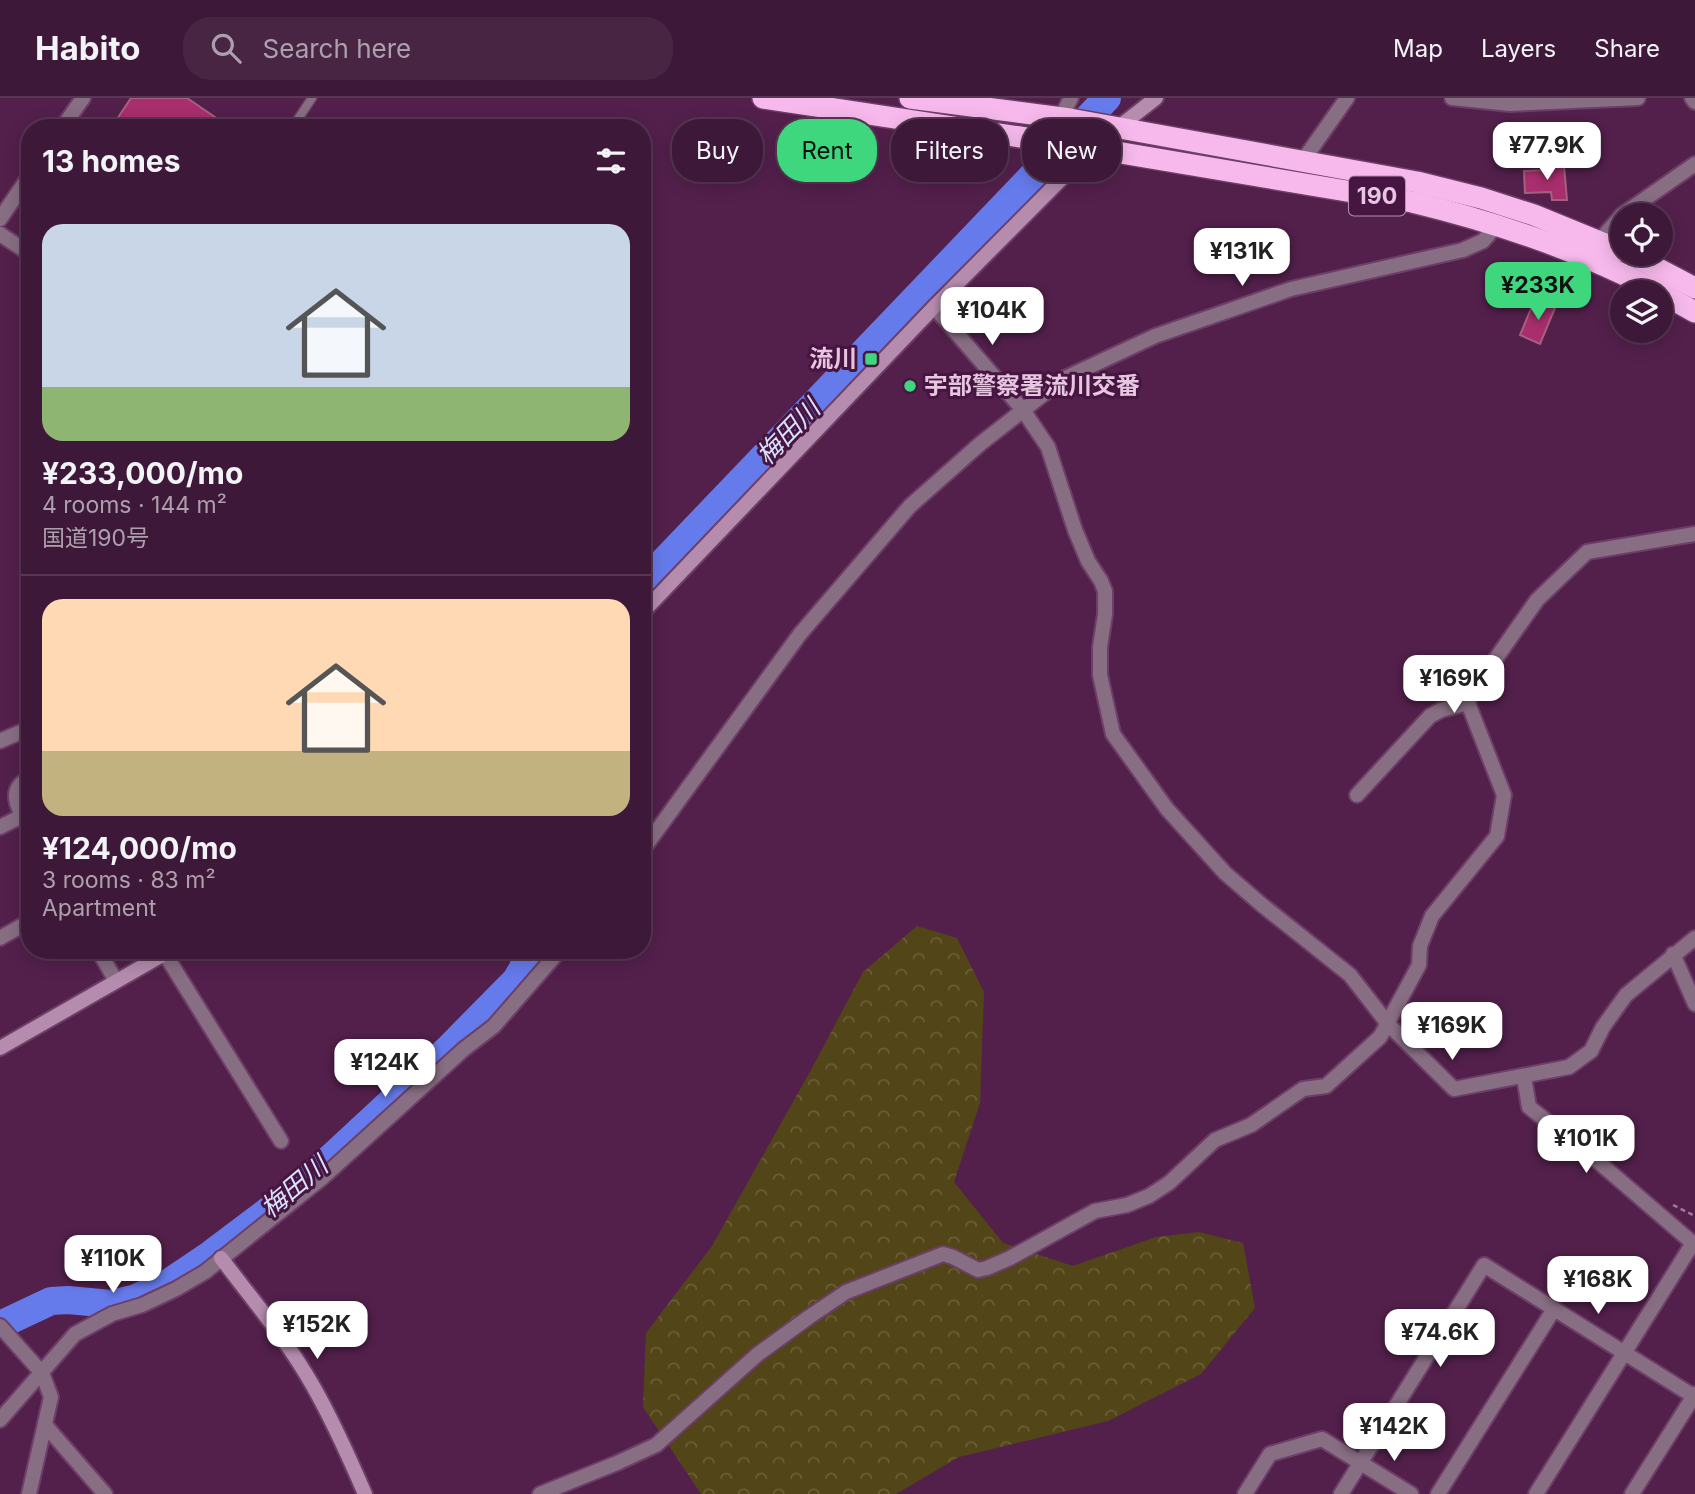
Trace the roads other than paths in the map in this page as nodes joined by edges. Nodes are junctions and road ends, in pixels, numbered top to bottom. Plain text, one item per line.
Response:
1 (83, 98) edge
2 (312, 98) edge
3 (763, 98) edge
4 (910, 98) edge
5 (1156, 98) edge
6 (1347, 98) edge
7 (1452, 98) edge
8 (1638, 98) edge
9 (1068, 106) edge
10 (68, 119) edge
11 (298, 119) edge
12 (1095, 119) edge
13 (1121, 119) edge
14 (1121, 128) edge
15 (1022, 138) edge
16 (1121, 153) edge
17 (1302, 162) junction
18 (1695, 165) edge
19 (1053, 182) edge
20 (21, 188) edge
21 (1640, 203) edge
22 (0, 219) edge
23 (1497, 225) junction
24 (1610, 228) edge
25 (0, 234) edge
26 (21, 248) edge
27 (1592, 248) junction
28 (1610, 250) edge
29 (1653, 266) edge
30 (1640, 280) edge
31 (1695, 288) edge
32 (1673, 300) edge
33 (934, 307) junction
34 (1695, 312) edge
35 (1023, 410) junction
36 (1695, 534) edge
37 (651, 603) edge
38 (1468, 703) junction
39 (21, 732) edge
40 (0, 741) edge
41 (21, 783) edge
42 (1357, 795) dead end
43 (21, 814) edge
44 (21, 816) edge
45 (0, 827) edge
46 (651, 839) edge
47 (21, 926) edge
48 (0, 937) edge
49 (1695, 938) edge
50 (1673, 954) junction
51 (103, 959) edge
52 (155, 959) edge
53 (172, 959) edge
54 (552, 959) edge
55 (116, 981) junction
56 (1695, 1004) edge
57 (1388, 1024) junction
58 (0, 1048) edge
59 (1524, 1077) junction
60 (281, 1141) dead end
61 (1694, 1244) edge
62 (221, 1258) junction
63 (1554, 1309) junction
64 (1, 1328) edge
65 (1623, 1353) junction
66 (42, 1373) junction
67 (1694, 1396) edge
68 (0, 1420) edge
69 (45, 1425) junction
70 (1360, 1462) junction
71 (29, 1494) edge
72 (105, 1494) edge
73 (365, 1494) edge
74 (540, 1494) edge
75 (1245, 1494) edge
76 (1340, 1494) edge
77 (1411, 1494) edge
78 (1438, 1494) edge
79 (1536, 1494) edge
80 (1632, 1494) edge

1 - 10 street
2 - 11 lane
3 - 15 highway, 190
4 - 9 highway, 190
5 - 13 street
6 - 17 street
7 - 8 street
9 - 12 highway, 190
14 - 17 highway, 190
16 - 23 highway, 190
17 - 27 highway, 190
18 - 21 street
19 - 33 street
20 - 22 street
23 - 27 highway, 190
23 - 35 street
24 - 27 street
25 - 26 street
27 - 28 highway, 190
27 - 30 highway, 190
29 - 31 highway
32 - 34 highway, 190
33 - 35 street
33 - 37 street
35 - 46 street
35 - 57 street
36 - 38 street
38 - 42 street
38 - 57 street
39 - 40 street
41 - 43 street
44 - 45 street
47 - 48 street
49 - 50 street
50 - 56 street
50 - 59 street
51 - 55 street
52 - 55 street
53 - 60 street
54 - 62 street
55 - 58 street
57 - 59 street
57 - 74 street
59 - 61 street
61 - 65 street
62 - 66 street
62 - 73 street
63 - 65 street
63 - 70 street
63 - 78 street
64 - 66 street
65 - 67 street
65 - 79 street
66 - 68 street
66 - 69 street
67 - 80 street
69 - 71 street
69 - 72 street
70 - 75 street
70 - 76 street
70 - 77 street

